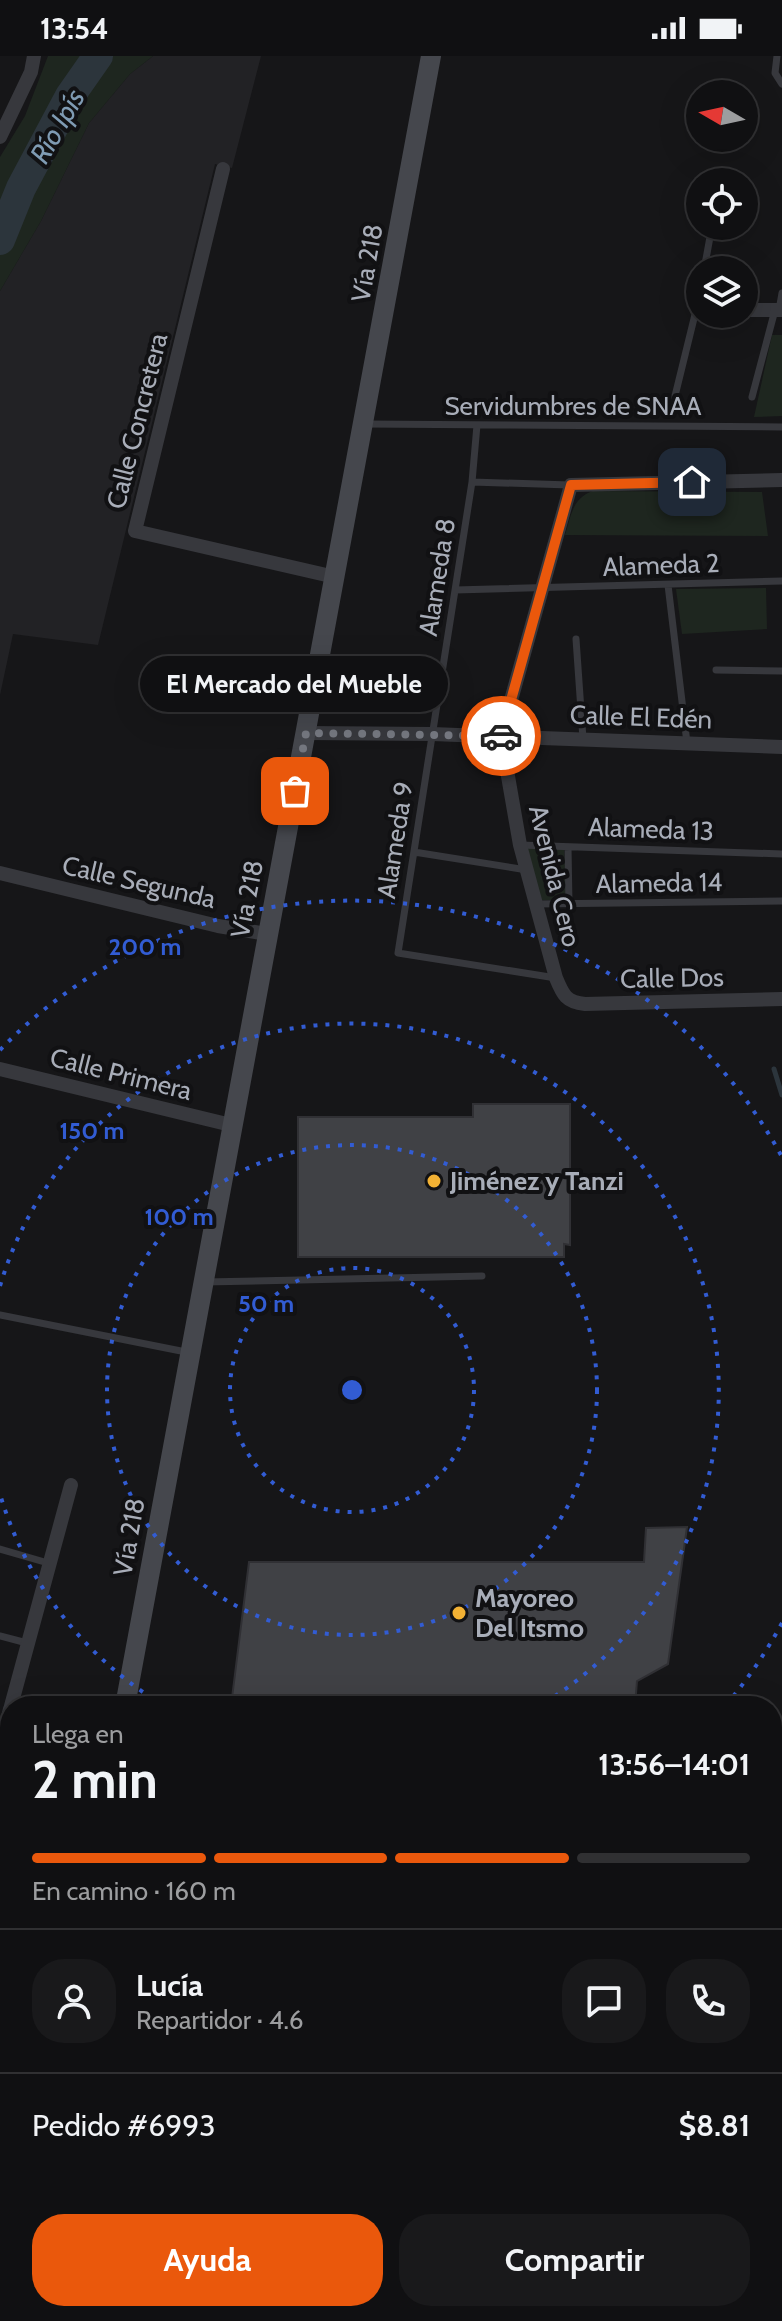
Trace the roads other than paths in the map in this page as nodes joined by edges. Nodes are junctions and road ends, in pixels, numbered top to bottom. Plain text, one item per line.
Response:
1 (34, 56) edge
2 (431, 56) edge
3 (777, 56) edge
4 (782, 84) edge
5 (7, 107) edge
6 (0, 137) edge
7 (223, 169) dead end
8 (782, 293) edge
9 (778, 310) edge
10 (694, 328) edge
11 (752, 397) dead end
12 (674, 400) dead end
13 (364, 424) junction
14 (477, 425) junction
15 (782, 427) edge
16 (782, 480) edge
17 (472, 482) junction
18 (571, 485) junction
19 (335, 577) junction
20 (782, 581) edge
21 (668, 585) junction
22 (541, 589) junction
23 (455, 590) junction
24 (576, 639) dead end
25 (716, 670) dead end
26 (782, 671) edge
27 (306, 733) junction
28 (432, 734) junction
29 (501, 736) junction
30 (583, 739) junction
31 (687, 743) junction
32 (782, 747) edge
33 (520, 845) junction
34 (568, 847) junction
35 (414, 852) junction
36 (782, 854) edge
37 (527, 870) junction
38 (0, 873) edge
39 (782, 901) edge
40 (536, 904) junction
41 (569, 904) junction
42 (267, 934) junction
43 (556, 978) junction
44 (564, 998) joint
45 (782, 999) edge
46 (0, 1069) edge
47 (231, 1125) junction
48 (482, 1276) dead end
49 (202, 1282) junction
50 (0, 1315) edge
51 (189, 1353) junction
52 (71, 1485) dead end
53 (0, 1549) edge
54 (48, 1563) junction
55 (0, 1636) edge
56 (27, 1643) junction
57 (13, 1696) edge
58 (127, 1696) edge

1 - 5 street
2 - 13 main road, Vía 218
3 - 4 lane
5 - 6 street
7 - 19 street, Calle Concretera
8 - 9 lane
9 - 11 lane
10 - 12 lane
13 - 14 lane, Servidumbres de SNAA
13 - 19 main road, Vía 218
14 - 15 lane, Servidumbres de SNAA
14 - 17 lane, Alameda 8
16 - 18 street
17 - 18 lane
17 - 23 lane, Alameda 8
18 - 22 street, Avenida Cero
19 - 27 main road, Vía 218
20 - 21 lane, Alameda 2
21 - 22 lane, Alameda 2
21 - 31 lane
22 - 23 lane, Alameda 2
22 - 29 street, Avenida Cero
23 - 28 lane, Alameda 8
24 - 30 lane
25 - 26 lane
27 - 28 street, Calle El Edén
27 - 42 main road, Vía 218
28 - 29 street, Calle El Edén
28 - 35 lane, Alameda 9
29 - 30 street, Calle El Edén
29 - 33 street, Avenida Cero
30 - 31 street, Calle El Edén
31 - 32 street, Calle El Edén
33 - 34 lane, Alameda 13
33 - 37 street, Avenida Cero
34 - 36 lane, Alameda 13
34 - 41 lane
35 - 37 lane
35 - 43 lane, Alameda 9
37 - 40 street, Avenida Cero
38 - 42 street, Calle Segunda
39 - 41 lane, Alameda 14
40 - 41 lane, Alameda 14
40 - 43 street, Avenida Cero
42 - 47 main road, Vía 218
43 - 44 street, Avenida Cero
44 - 45 street, Calle Dos
46 - 47 street, Calle Primera
47 - 49 main road, Vía 218
48 - 49 lane
49 - 51 main road, Vía 218
50 - 51 lane
51 - 58 main road, Vía 218
52 - 54 street
53 - 54 lane
54 - 56 street
55 - 56 lane
56 - 57 street

